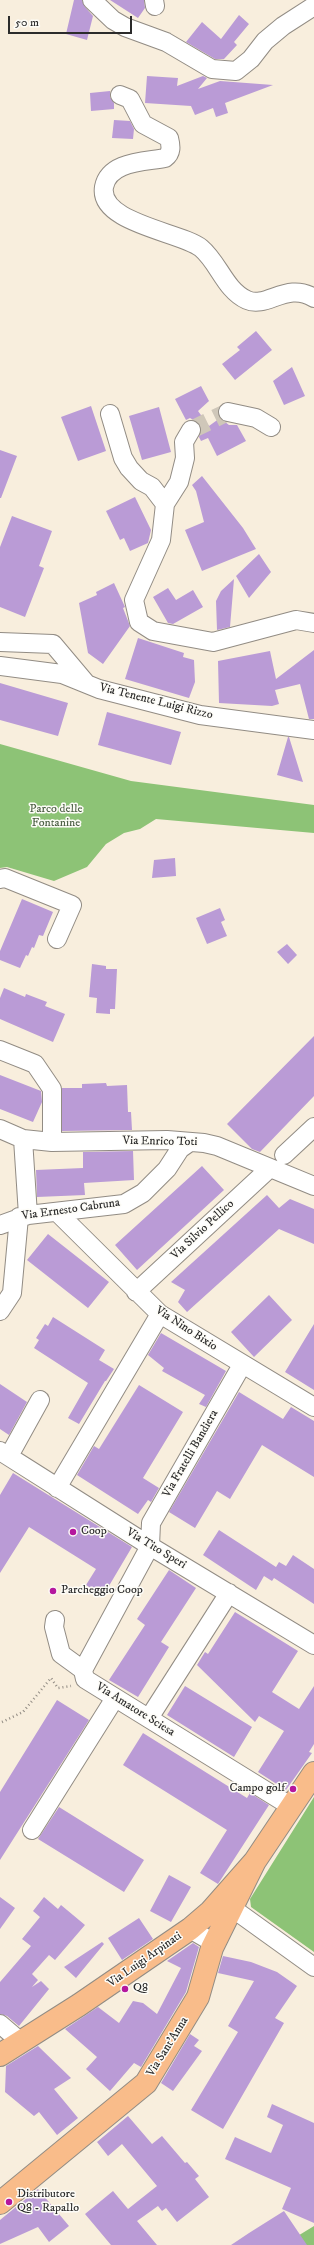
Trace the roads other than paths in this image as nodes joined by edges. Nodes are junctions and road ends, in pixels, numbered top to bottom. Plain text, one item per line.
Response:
1 (92, 0) edge
2 (314, 6) edge
3 (120, 95) dead end
4 (314, 298) edge
5 (228, 412) tunnel mouth
6 (110, 414) dead end
7 (270, 427) dead end
8 (191, 430) tunnel mouth
9 (165, 504) junction
10 (314, 623) edge
11 (0, 642) edge
12 (0, 666) edge
13 (87, 684) junction
14 (314, 730) edge
15 (0, 878) edge
16 (57, 938) dead end
17 (0, 1050) edge
18 (314, 1127) edge
19 (0, 1129) edge
20 (23, 1139) junction
21 (52, 1142) junction
22 (190, 1142) junction
23 (284, 1156) dead end
24 (270, 1168) junction
25 (314, 1186) edge
26 (57, 1212) junction
27 (23, 1216) junction
28 (0, 1225) edge
29 (136, 1292) junction
30 (0, 1311) edge
31 (160, 1314) junction
32 (242, 1365) junction
33 (40, 1400) dead end
34 (314, 1407) edge
35 (5, 1454) edge
36 (57, 1488) junction
37 (150, 1546) junction
38 (229, 1593) junction
39 (55, 1620) dead end
40 (314, 1645) edge
41 (84, 1674) junction
42 (114, 1698) junction
43 (149, 1718) junction
44 (314, 1773) edge
45 (292, 1807) junction
46 (32, 1830) dead end
47 (255, 1861) junction
48 (232, 1908) junction
49 (190, 1929) junction
50 (212, 1948) junction
51 (314, 1967) edge
52 (0, 2024) edge
53 (21, 2042) junction
54 (0, 2055) edge
55 (0, 2203) edge

1 - 2 street
3 - 4 street
5 - 7 street
6 - 9 street
8 - 9 street
9 - 10 street
11 - 13 street
12 - 13 street, Via Tenente Luigi Rizzo
13 - 14 street, Via Tenente Luigi Rizzo
15 - 16 street
17 - 21 street
18 - 23 street
19 - 20 street, Via Enrico Toti
20 - 21 street, Via Enrico Toti
20 - 27 street
21 - 22 street, Via Enrico Toti
22 - 24 street, Via Enrico Toti
22 - 26 street, Via Ernesto Cabruna
24 - 25 street, Via Enrico Toti
24 - 29 street, Via Silvio Pellico
26 - 27 street, Via Ernesto Cabruna
26 - 29 street, Via Nino Bixio
27 - 28 street, Via Ernesto Cabruna
27 - 30 street
29 - 31 street, Via Nino Bixio
31 - 32 street, Via Nino Bixio
31 - 36 street
32 - 34 street, Via Nino Bixio
32 - 37 street, Via Fratelli Bandiera
33 - 35 street
35 - 36 street, Via Tito Speri
36 - 37 street, Via Tito Speri
37 - 38 street, Via Tito Speri
37 - 41 street
38 - 40 street, Via Tito Speri
38 - 43 street
39 - 41 street, Via Amatore Sciesa
41 - 42 street, Via Amatore Sciesa
42 - 43 street, Via Amatore Sciesa
42 - 46 street
43 - 45 street, Via Amatore Sciesa
44 - 45 main road
45 - 47 main road
47 - 48 main road, Via Sant'Anna
47 - 49 main road, Via Luigi Arpinati
48 - 50 main road, Via Sant'Anna
48 - 51 street
49 - 50 street
49 - 53 main road, Via Luigi Arpinati
50 - 55 main road, Via Sant'Anna
52 - 53 street
53 - 54 main road, Via Luigi Arpinati

